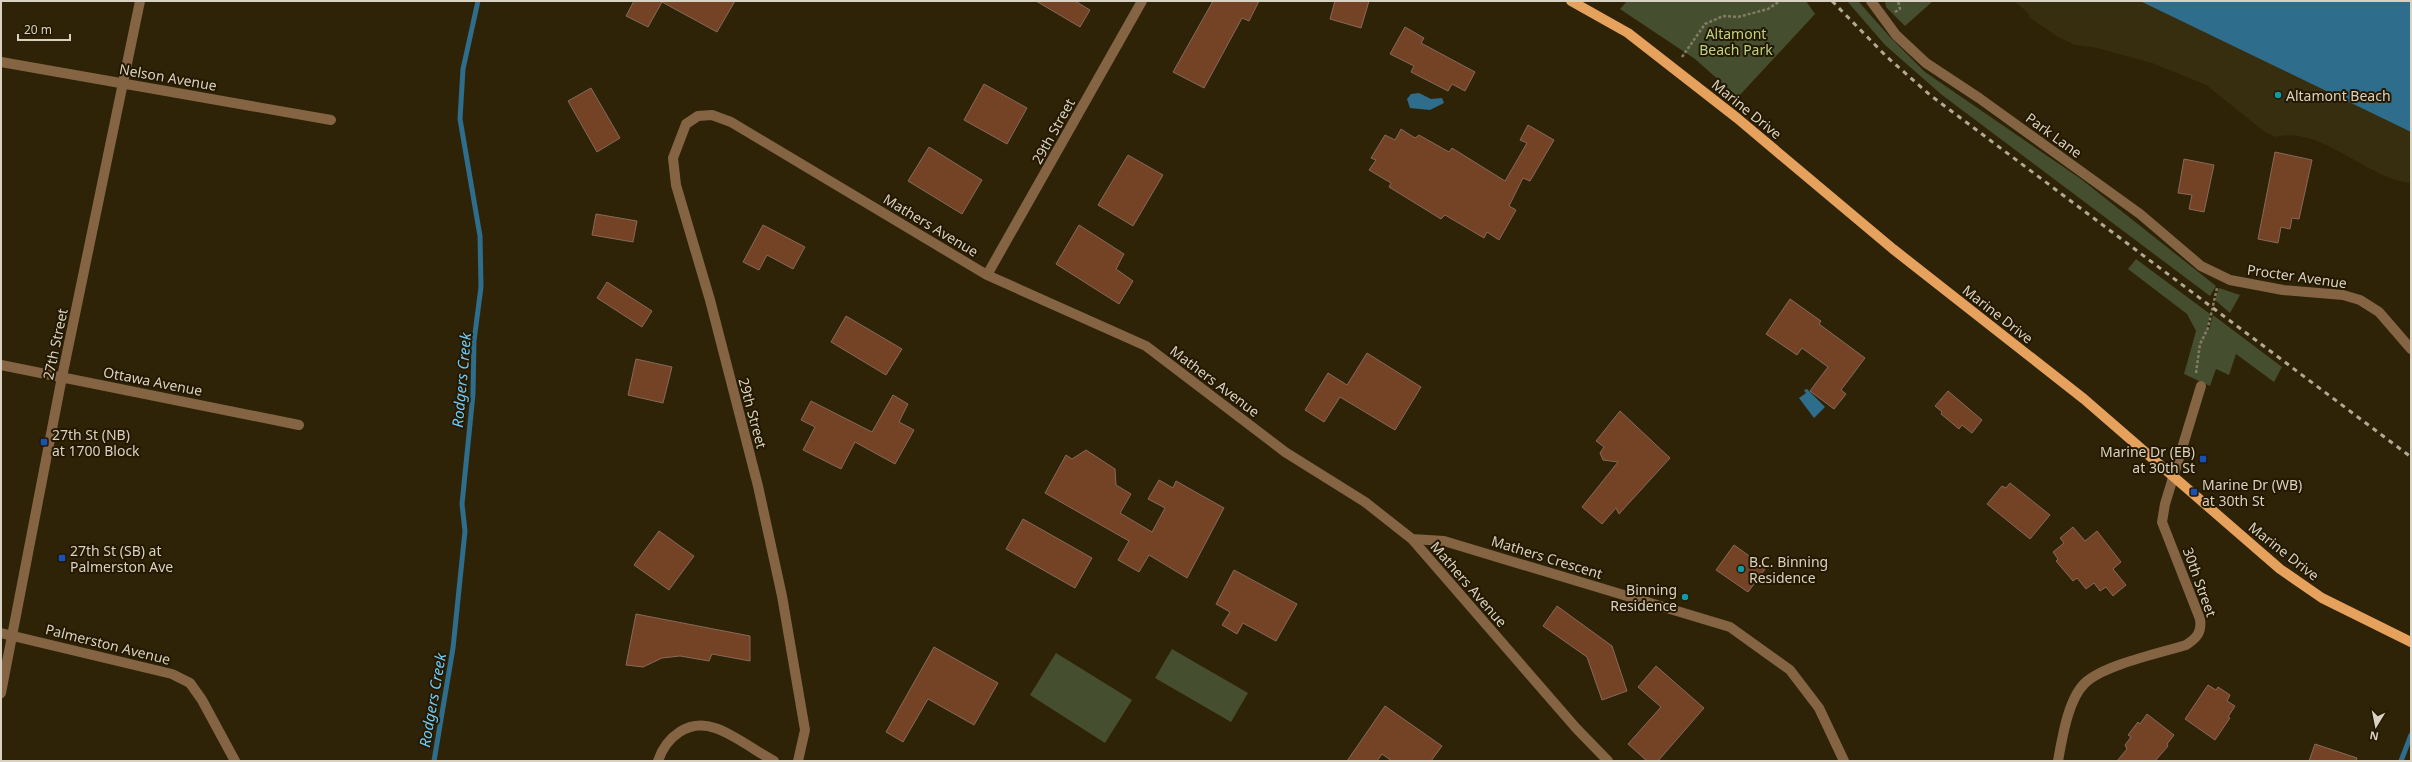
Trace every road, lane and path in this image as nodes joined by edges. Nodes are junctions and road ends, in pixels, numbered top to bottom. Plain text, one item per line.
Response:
1 (140, 1) edge
2 (1142, 1) edge
3 (1571, 1) edge
4 (1780, 1) edge
5 (1871, 1) edge
6 (1898, 1) edge
7 (1896, 11) dead end
8 (1682, 57) dead end
9 (1, 62) edge
10 (124, 84) junction
11 (331, 120) dead end
12 (731, 122) joint
13 (987, 275) junction
14 (2230, 280) joint
15 (2218, 287) dead end
16 (2411, 349) edge
17 (1, 365) edge
18 (62, 377) junction
19 (2201, 386) joint
20 (299, 425) dead end
21 (2173, 476) junction
22 (1412, 539) junction
23 (1, 633) edge
24 (13, 635) junction
25 (2411, 642) edge
26 (1, 692) edge
27 (235, 761) edge
28 (658, 761) edge
29 (774, 761) edge
30 (798, 761) edge
31 (1608, 761) edge
32 (1844, 761) edge
33 (2058, 761) edge

1 - 10 street, 27th Street
2 - 13 street, 29th Street
3 - 21 main road, Marine Drive
4 - 8 path
5 - 14 street, Park Lane
6 - 7 path
9 - 10 street, Nelson Avenue
10 - 11 street, Nelson Avenue
10 - 18 street, 27th Street
12 - 13 street, Mathers Avenue
12 - 30 street, 29th Street
13 - 22 street, Mathers Avenue
14 - 16 street, Procter Avenue
15 - 19 path
17 - 18 street, Ottawa Avenue
18 - 20 street, Ottawa Avenue
18 - 24 street, 27th Street
19 - 21 street, 30th Street
21 - 25 main road, Marine Drive
21 - 33 street, 30th Street
22 - 31 street, Mathers Avenue
22 - 32 street, Mathers Crescent
23 - 24 street, Palmerston Avenue
24 - 26 street, 27th Street
24 - 27 street, Palmerston Avenue
28 - 29 street

